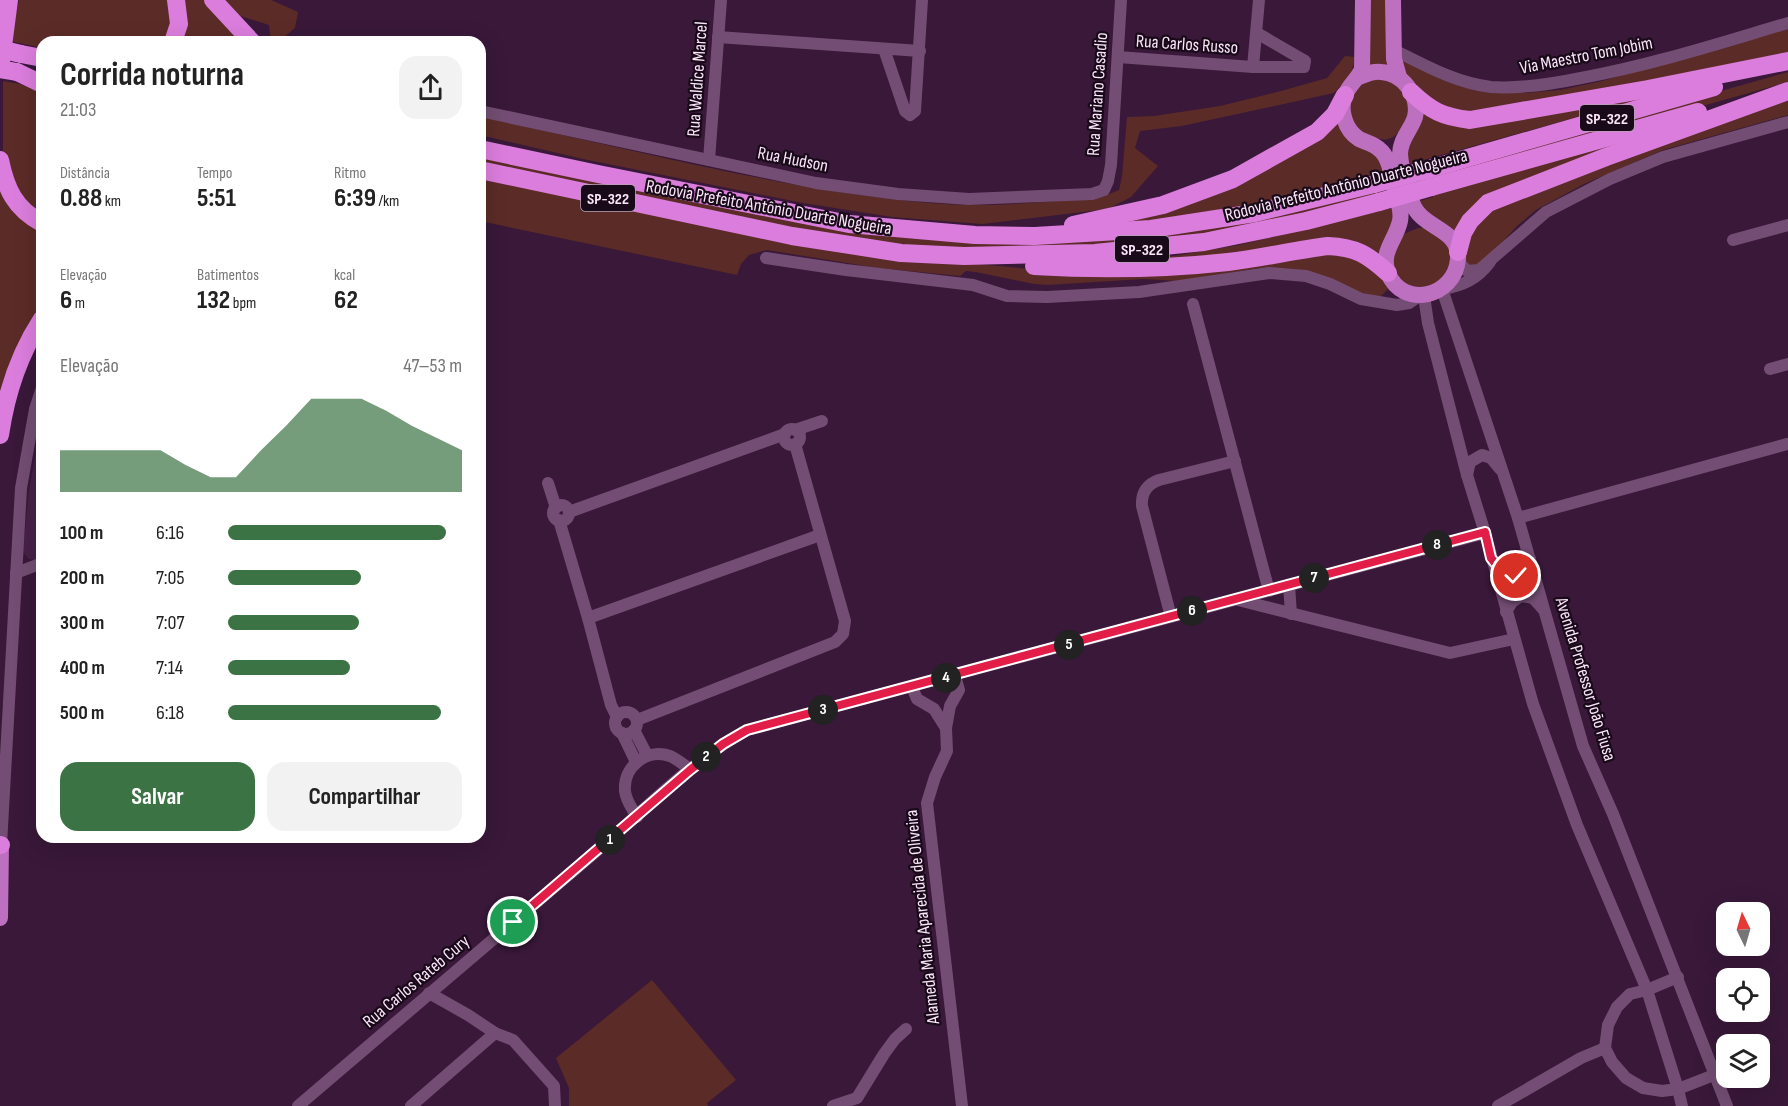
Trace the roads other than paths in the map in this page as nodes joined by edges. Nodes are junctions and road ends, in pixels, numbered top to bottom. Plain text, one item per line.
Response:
1 (9, 0) edge
2 (15, 0) edge
3 (176, 0) edge
4 (213, 0) edge
5 (721, 0) edge
6 (922, 0) edge
7 (1121, 0) edge
8 (1259, 0) edge
9 (1364, 0) edge
10 (1393, 0) edge
11 (1788, 23) edge
12 (1257, 33) junction
13 (175, 36) edge
14 (246, 36) edge
15 (718, 38) junction
16 (2, 44) edge
17 (884, 48) junction
18 (1394, 50) junction
19 (920, 51) junction
20 (36, 57) edge
21 (1118, 57) junction
22 (1788, 61) edge
23 (1788, 66) edge
24 (1253, 67) junction
25 (6, 70) edge
26 (36, 77) edge
27 (1359, 77) junction
28 (1399, 77) junction
29 (36, 82) edge
30 (1788, 88) edge
31 (1411, 92) junction
32 (1345, 95) junction
33 (486, 112) edge
34 (1788, 122) edge
35 (486, 150) edge
36 (0, 160) edge
37 (709, 160) junction
38 (486, 171) edge
39 (1428, 178) junction
40 (1104, 190) joint
41 (36, 219) edge
42 (1788, 225) edge
43 (975, 236) junction
44 (1733, 240) dead end
45 (901, 253) junction
46 (1458, 256) junction
47 (766, 258) dead end
48 (1490, 262) junction
49 (1391, 278) junction
50 (1442, 289) junction
51 (1421, 296) junction
52 (1371, 300) junction
53 (1193, 304) dead end
54 (36, 329) edge
55 (1788, 364) edge
56 (1770, 369) dead end
57 (36, 406) edge
58 (822, 421) dead end
59 (790, 432) junction
60 (0, 435) edge
61 (1787, 444) edge
62 (1235, 461) junction
63 (1504, 474) junction
64 (1467, 475) junction
65 (548, 483) dead end
66 (561, 513) junction
67 (1518, 518) junction
68 (1485, 532) junction
69 (820, 535) junction
70 (1491, 558) junction
71 (1530, 559) junction
72 (36, 565) edge
73 (16, 573) junction
74 (1289, 585) junction
75 (1269, 591) junction
76 (1235, 600) junction
77 (1544, 610) junction
78 (1506, 612) junction
79 (1292, 614) junction
80 (1172, 617) junction
81 (588, 618) junction
82 (1514, 639) junction
83 (955, 676) junction
84 (912, 687) junction
85 (950, 706) junction
86 (934, 709) junction
87 (617, 717) junction
88 (631, 728) junction
89 (946, 728) junction
90 (647, 755) junction
91 (636, 762) junction
92 (690, 770) junction
93 (637, 817) junction
94 (1, 845) edge
95 (0, 918) edge
96 (1678, 978) junction
97 (1647, 990) junction
98 (429, 993) junction
99 (906, 1029) dead end
100 (495, 1033) junction
101 (1605, 1048) junction
102 (1714, 1075) junction
103 (1678, 1089) junction
104 (860, 1102) edge
105 (298, 1106) edge
106 (411, 1106) edge
107 (555, 1106) edge
108 (833, 1106) edge
109 (962, 1106) edge
110 (1498, 1106) edge
111 (1682, 1106) edge
112 (1727, 1106) edge

1 - 16 highway
2 - 16 highway
3 - 13 highway
4 - 14 highway
5 - 15 street, Rua Waldice Marcel
6 - 19 street
7 - 21 street, Rua Mariano Casadio
8 - 12 street, Rua Carlos Russo
9 - 27 main road
10 - 18 main road
11 - 18 street, Via Maestro Tom Jobim
12 - 24 street, Rua Carlos Russo
12 - 24 street, Rua Carlos Russo
15 - 17 street
15 - 37 street, Rua Waldice Marcel
16 - 20 highway, bridge
16 - 25 highway
17 - 19 street
17 - 19 street
18 - 28 main road
21 - 24 street, Rua Carlos Russo
21 - 40 street, Rua Mariano Casadio
22 - 31 highway
23 - 39 highway, Rodovia Prefeito Antônio Duarte Nogueira / SP-322
25 - 26 highway
25 - 29 highway
27 - 28 main road
27 - 32 main road
28 - 31 main road
30 - 39 highway, Rodovia Prefeito Antônio Duarte Nogueira / SP-322
30 - 46 highway
31 - 46 main road
32 - 43 highway
32 - 49 main road
33 - 37 street, Rua Hudson
34 - 48 street
35 - 43 highway, Rodovia Prefeito Antônio Duarte Nogueira / SP-322
36 - 41 highway
37 - 40 street, Rua Hudson
38 - 45 highway, Rodovia Prefeito Antônio Duarte Nogueira / SP-322
39 - 43 highway, Rodovia Prefeito Antônio Duarte Nogueira / SP-322, bridge
39 - 45 highway, Rodovia Prefeito Antônio Duarte Nogueira / SP-322, bridge
42 - 44 street
45 - 49 highway
46 - 48 street
46 - 50 main road
47 - 52 street
48 - 50 street
49 - 51 main road
49 - 52 street
50 - 51 main road
50 - 63 street, Avenida Professor João Fiusa
51 - 52 street
51 - 64 street
53 - 62 street
54 - 60 highway
55 - 56 street
57 - 73 street
58 - 59 street
59 - 66 street
59 - 69 street
61 - 67 street
62 - 75 street
62 - 80 street
63 - 64 street
63 - 67 street, Avenida Professor João Fiusa
64 - 68 street
65 - 66 street
66 - 81 street
67 - 71 street, Avenida Professor João Fiusa
68 - 70 street
68 - 74 street, Rua Carlos Rateb Cury
69 - 81 street
69 - 88 street
70 - 71 street
70 - 78 street
71 - 77 street, Avenida Professor João Fiusa
72 - 73 street
73 - 94 street
74 - 75 street, Rua Carlos Rateb Cury
74 - 79 street
75 - 76 street, Rua Carlos Rateb Cury
76 - 79 street
76 - 80 street, Rua Carlos Rateb Cury
77 - 78 street
77 - 96 street, Avenida Professor João Fiusa
78 - 82 street
79 - 82 street
80 - 83 street, Rua Carlos Rateb Cury
81 - 87 street
82 - 97 street
83 - 84 street, Rua Carlos Rateb Cury
83 - 85 street, Alameda Maria Aparecida de Oliveira
84 - 86 street
84 - 92 street, Rua Carlos Rateb Cury
85 - 86 street
85 - 89 street, Alameda Maria Aparecida de Oliveira
86 - 89 street
87 - 88 street
87 - 88 street
88 - 90 street
88 - 91 street
89 - 109 street, Alameda Maria Aparecida de Oliveira
90 - 91 street
90 - 92 street
91 - 93 street
92 - 93 street, Rua Carlos Rateb Cury
93 - 98 street, Rua Carlos Rateb Cury
94 - 95 main road
96 - 97 street
96 - 102 street, Avenida Professor João Fiusa
97 - 101 street
97 - 103 street
98 - 100 street
98 - 105 street, Rua Carlos Rateb Cury
99 - 104 street
100 - 106 street
100 - 107 street
101 - 103 street
101 - 110 street
102 - 103 street
102 - 112 street, Avenida Professor João Fiusa
103 - 111 street
104 - 108 street

